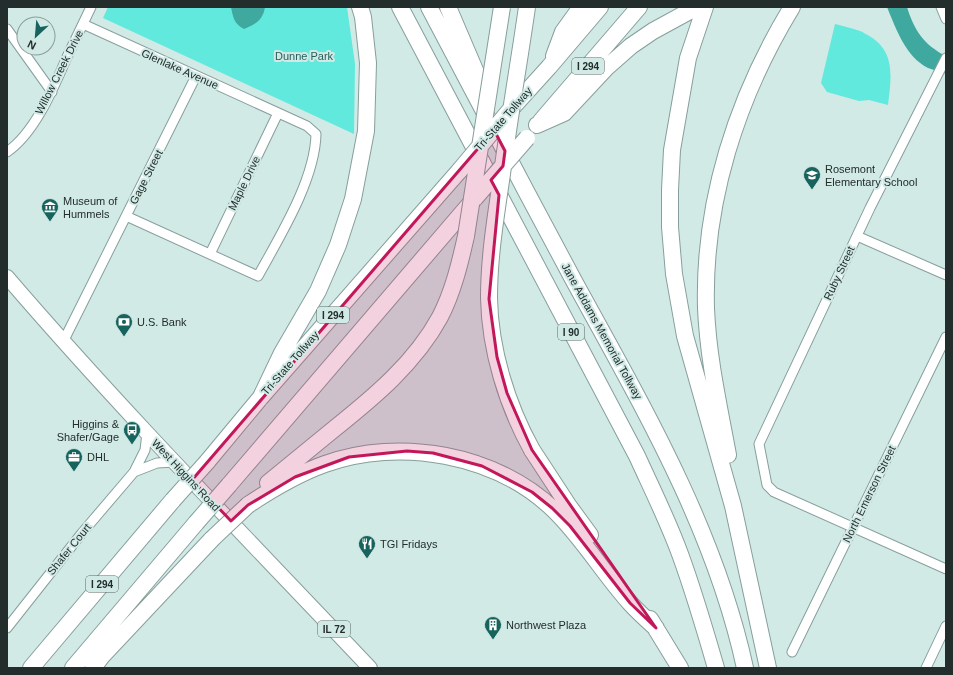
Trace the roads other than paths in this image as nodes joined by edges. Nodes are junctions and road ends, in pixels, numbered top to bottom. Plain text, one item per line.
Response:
1 (91, 7) edge
2 (360, 7) edge
3 (400, 7) edge
4 (429, 7) edge
5 (448, 7) edge
6 (502, 7) edge
7 (527, 7) edge
8 (581, 7) edge
9 (600, 7) edge
10 (639, 7) edge
11 (697, 7) edge
12 (705, 7) edge
13 (792, 7) edge
14 (940, 7) edge
15 (946, 19) edge
16 (83, 24) junction
17 (7, 29) edge
18 (946, 58) edge
19 (549, 67) junction
20 (196, 76) junction
21 (52, 92) junction
22 (278, 113) junction
23 (537, 125) junction
24 (498, 137) junction
25 (7, 152) edge
26 (126, 216) junction
27 (857, 236) junction
28 (210, 254) junction
29 (946, 275) edge
30 (7, 277) edge
31 (946, 336) edge
32 (63, 342) junction
33 (260, 397) junction
34 (147, 433) junction
35 (175, 462) junction
36 (134, 472) junction
37 (248, 505) junction
38 (733, 506) junction
39 (852, 527) junction
40 (946, 568) edge
41 (946, 626) edge
42 (7, 628) edge
43 (656, 628) junction
44 (792, 652) dead end
45 (31, 668) edge
46 (73, 668) edge
47 (93, 668) edge
48 (370, 668) edge
49 (680, 668) edge
50 (716, 668) edge
51 (745, 668) edge
52 (768, 668) edge
53 (926, 668) edge

1 - 16 street, Willow Creek Drive
2 - 33 highway
3 - 50 highway, I 90
4 - 24 highway, Jane Addams Memorial Tollway / I 90
5 - 24 highway
6 - 37 highway, bridge
7 - 43 highway, bridge
8 - 19 highway
9 - 19 highway, Tri-State Tollway / I 294
10 - 23 highway, I 294
11 - 23 highway
12 - 38 highway
13 - 38 highway
14 - 15 street
16 - 20 street, Glenlake Avenue
16 - 21 street, Willow Creek Drive
17 - 21 street
18 - 27 street, Ruby Street
19 - 33 highway, Tri-State Tollway / I 294, bridge
20 - 22 street, Glenlake Avenue
20 - 26 street, Gage Street
21 - 25 street, Willow Creek Drive
22 - 28 street, Maple Drive
22 - 28 street, Glenlake Avenue
23 - 46 highway, I 294, bridge
24 - 51 highway, Jane Addams Memorial Tollway / I 90
26 - 28 street
26 - 32 street, Gage Street
27 - 29 street
27 - 39 street, Ruby Street
30 - 32 main road, West Higgins Road / IL 72
31 - 39 street, North Emerson Street
32 - 34 main road, West Higgins Road / IL 72
33 - 45 highway, Tri-State Tollway / I 294, bridge
34 - 35 main road, West Higgins Road / IL 72
34 - 36 street, Shafer Court
35 - 36 street, Shafer Court
35 - 48 main road, West Higgins Road / IL 72
36 - 42 street, Shafer Court
37 - 43 highway
37 - 47 highway, bridge
38 - 52 highway
39 - 40 street
39 - 44 street, North Emerson Street
41 - 53 street
43 - 49 highway

